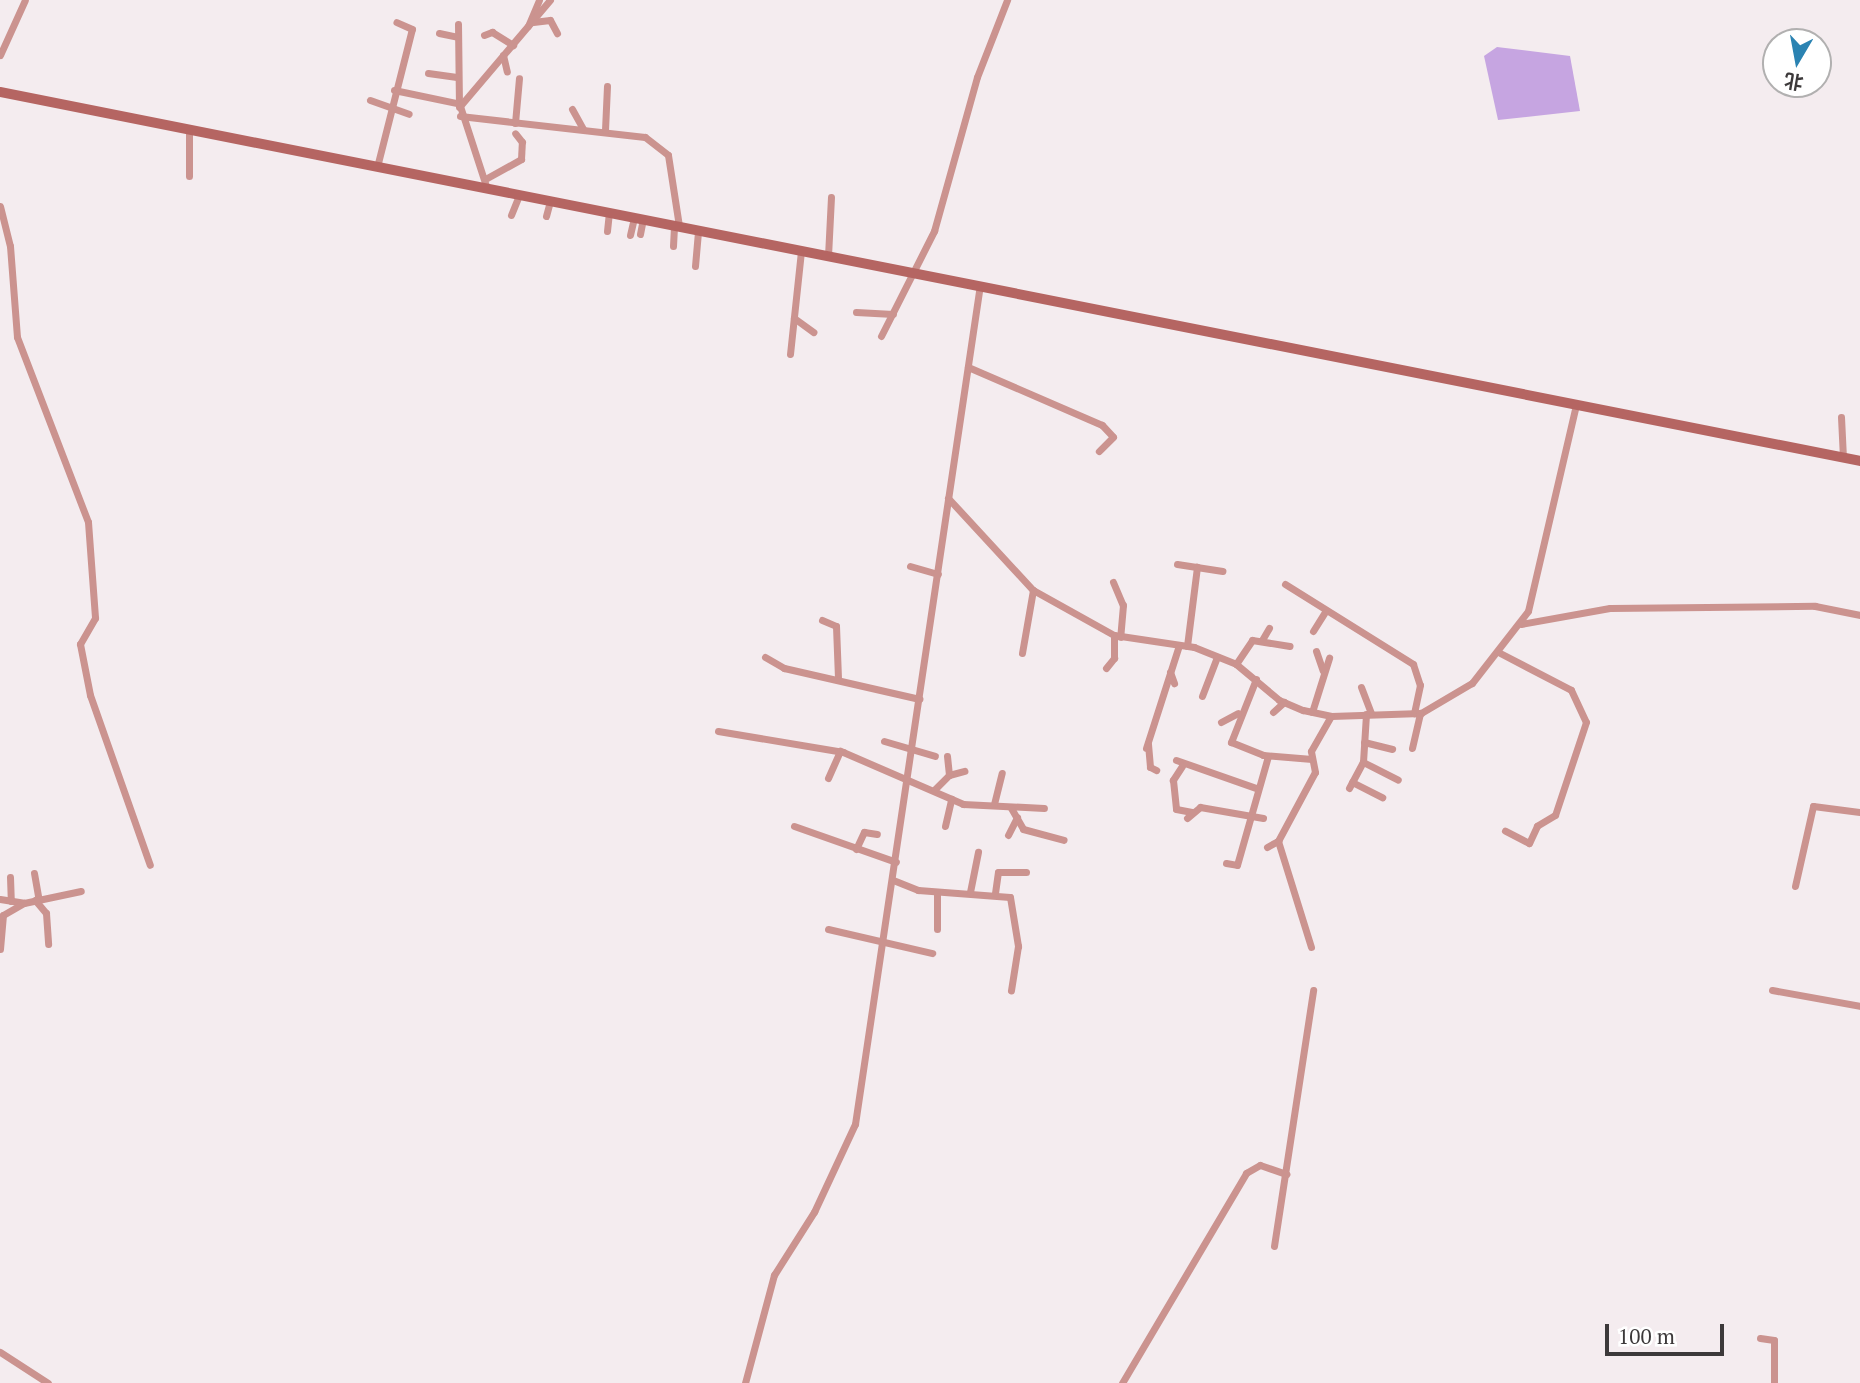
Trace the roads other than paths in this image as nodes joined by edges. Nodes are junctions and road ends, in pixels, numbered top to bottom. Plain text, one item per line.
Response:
1 (25, 0) edge
2 (539, 0) edge
3 (550, 0) edge
4 (1007, 0) edge
5 (396, 22) dead end
6 (532, 23) junction
7 (458, 24) dead end
8 (526, 30) junction
9 (439, 33) dead end
10 (558, 33) dead end
11 (484, 35) dead end
12 (458, 37) junction
13 (513, 45) junction
14 (0, 55) edge
15 (503, 55) junction
16 (507, 72) dead end
17 (428, 73) dead end
18 (457, 77) junction
19 (519, 79) dead end
20 (607, 86) dead end
21 (394, 90) junction
22 (0, 92) edge
23 (370, 100) dead end
24 (458, 105) junction
25 (390, 106) junction
26 (572, 109) dead end
27 (409, 114) dead end
28 (460, 116) junction
29 (515, 123) junction
30 (583, 129) junction
31 (188, 130) junction
32 (605, 130) junction
33 (515, 133) dead end
34 (377, 167) junction
35 (189, 176) dead end
36 (487, 183) junction
37 (519, 195) junction
38 (831, 197) dead end
39 (550, 201) junction
40 (0, 206) edge
41 (609, 213) junction
42 (511, 215) dead end
43 (546, 215) dead end
44 (638, 218) junction
45 (676, 226) junction
46 (698, 230) junction
47 (607, 231) dead end
48 (640, 234) dead end
49 (630, 235) dead end
50 (673, 246) dead end
51 (801, 251) junction
52 (828, 256) junction
53 (695, 266) dead end
54 (916, 273) junction
55 (980, 285) junction
56 (856, 312) dead end
57 (893, 314) junction
58 (794, 318) junction
59 (813, 332) dead end
60 (881, 336) dead end
61 (790, 354) dead end
62 (968, 367) junction
63 (1576, 405) junction
64 (1841, 417) dead end
65 (1099, 451) dead end
66 (1843, 458) junction
67 (1860, 461) edge
68 (947, 495) junction
69 (1177, 564) dead end
70 (910, 566) dead end
71 (1197, 569) junction
72 (1222, 571) dead end
73 (938, 574) junction
74 (1114, 582) dead end
75 (1285, 584) dead end
76 (1033, 590) junction
77 (1325, 612) junction
78 (1860, 615) edge
79 (822, 620) dead end
80 (1521, 624) junction
81 (1269, 628) dead end
82 (1313, 631) dead end
83 (1117, 636) junction
84 (1262, 640) junction
85 (1183, 646) junction
86 (1290, 646) dead end
87 (1316, 652) dead end
88 (1022, 653) dead end
89 (1500, 653) junction
90 (765, 657) dead end
91 (1217, 657) junction
92 (1329, 658) dead end
93 (1236, 664) junction
94 (1106, 668) dead end
95 (1170, 672) junction
96 (1323, 672) junction
97 (838, 677) junction
98 (1255, 679) junction
99 (1174, 684) dead end
100 (1361, 687) dead end
101 (1202, 696) dead end
102 (919, 699) junction
103 (1284, 702) junction
104 (1273, 712) dead end
105 (1312, 712) junction
106 (1238, 713) junction
107 (1368, 713) junction
108 (1417, 713) junction
109 (1331, 716) junction
110 (1221, 722) dead end
111 (719, 731) dead end
112 (884, 741) dead end
113 (1364, 741) junction
114 (1412, 748) dead end
115 (1392, 749) dead end
116 (840, 751) junction
117 (912, 754) junction
118 (935, 756) dead end
119 (947, 756) dead end
120 (1268, 756) junction
121 (1312, 759) junction
122 (1363, 762) junction
123 (1156, 770) dead end
124 (964, 771) dead end
125 (1002, 773) dead end
126 (949, 775) junction
127 (828, 778) dead end
128 (908, 778) junction
129 (1398, 780) dead end
130 (1256, 788) junction
131 (935, 789) junction
132 (1382, 797) dead end
133 (951, 799) junction
134 (994, 804) junction
135 (1011, 808) junction
136 (1044, 808) dead end
137 (1021, 810) junction
138 (1860, 812) edge
139 (1248, 814) junction
140 (1263, 818) dead end
141 (1016, 819) junction
142 (794, 826) dead end
143 (945, 826) dead end
144 (1505, 831) dead end
145 (877, 834) dead end
146 (1008, 835) dead end
147 (1064, 840) dead end
148 (1278, 841) junction
149 (1267, 847) dead end
150 (856, 849) junction
151 (978, 852) dead end
152 (896, 862) junction
153 (1226, 863) dead end
154 (150, 865) dead end
155 (1026, 872) dead end
156 (34, 873) dead end
157 (10, 877) dead end
158 (893, 880) junction
159 (1795, 886) dead end
160 (81, 891) dead end
161 (937, 892) junction
162 (970, 892) junction
163 (995, 893) junction
164 (0, 899) edge
165 (37, 900) junction
166 (11, 901) junction
167 (24, 903) junction
168 (828, 929) dead end
169 (937, 929) dead end
170 (48, 944) dead end
171 (883, 945) junction
172 (1311, 947) dead end
173 (0, 949) edge
174 (932, 953) dead end
175 (1313, 989) dead end
176 (1011, 990) dead end
177 (1772, 990) dead end
178 (1860, 1006) edge
179 (1286, 1174) junction
180 (1275, 1246) dead end
181 (1760, 1338) dead end
182 (0, 1352) edge
183 (48, 1383) edge
184 (745, 1383) edge
185 (1122, 1383) edge
186 (1774, 1383) edge

1 - 14 street
2 - 8 street
3 - 6 street
4 - 54 street
5 - 21 street
6 - 8 street
6 - 10 street
7 - 12 street
8 - 13 street
9 - 12 street
11 - 13 street
12 - 18 street
13 - 15 street
15 - 16 street
15 - 24 street
17 - 18 street
18 - 24 street
19 - 29 street
20 - 32 street
21 - 24 street
21 - 25 street
22 - 31 street
23 - 25 street
24 - 28 street
25 - 27 street
25 - 34 street
26 - 30 street
28 - 29 street
28 - 36 street
29 - 30 street
30 - 32 street
31 - 34 street
31 - 35 street
32 - 45 street
33 - 36 street
34 - 36 street
36 - 37 street
37 - 39 street
37 - 42 street
38 - 52 street
39 - 41 street
39 - 43 street
40 - 154 street
41 - 44 street
41 - 47 street
44 - 45 street
44 - 48 street
44 - 49 street
45 - 46 street
45 - 50 street
46 - 51 street
46 - 53 street
51 - 52 street
51 - 58 street
52 - 54 street
54 - 55 street
54 - 57 street
55 - 62 street
55 - 63 street
56 - 57 street
57 - 60 street
58 - 59 street
58 - 61 street
62 - 65 street
62 - 68 street
63 - 66 street
63 - 80 street
64 - 66 street
66 - 67 street
68 - 73 street
68 - 76 street
69 - 71 street
70 - 73 street
71 - 72 street
71 - 85 street
73 - 102 street
74 - 83 street
75 - 77 street
76 - 83 street
76 - 88 street
77 - 82 street
77 - 108 street
78 - 80 street
79 - 97 street
80 - 89 street
81 - 84 street
83 - 85 street
83 - 94 street
84 - 86 street
84 - 93 street
85 - 91 street
85 - 95 street
87 - 96 street
89 - 108 street
89 - 144 street
90 - 97 street
91 - 93 street
91 - 101 street
92 - 96 street
93 - 98 street
95 - 99 street
95 - 123 street
96 - 105 street
97 - 102 street
98 - 103 street
98 - 106 street
100 - 107 street
102 - 117 street
103 - 104 street
103 - 105 street
105 - 109 street
106 - 110 street
106 - 120 street
107 - 108 street
107 - 109 street
107 - 113 street
108 - 114 street
109 - 121 street
111 - 116 street
112 - 117 street
113 - 115 street
113 - 122 street
116 - 127 street
116 - 128 street
117 - 118 street
117 - 128 street
119 - 126 street
120 - 121 street
120 - 130 street
121 - 148 street
122 - 129 street
122 - 132 street
124 - 126 street
125 - 134 street
126 - 131 street
128 - 131 street
128 - 152 street
130 - 139 street
130 - 139 street
131 - 133 street
133 - 134 street
133 - 143 street
134 - 135 street
135 - 137 street
135 - 141 street
136 - 137 street
137 - 141 street
138 - 159 street
139 - 140 street
139 - 153 street
141 - 146 street
141 - 147 street
142 - 150 street
145 - 150 street
148 - 149 street
148 - 172 street
150 - 152 street
151 - 162 street
152 - 158 street
155 - 163 street
156 - 165 street
157 - 166 street
158 - 161 street
158 - 171 street
160 - 165 street
161 - 162 street
161 - 169 street
162 - 163 street
163 - 176 street
164 - 166 street
165 - 167 street
165 - 170 street
166 - 167 street
167 - 173 street
168 - 171 street
171 - 174 street
171 - 184 street
175 - 179 street
177 - 178 street
179 - 180 street
179 - 185 street
181 - 186 street
182 - 183 street

